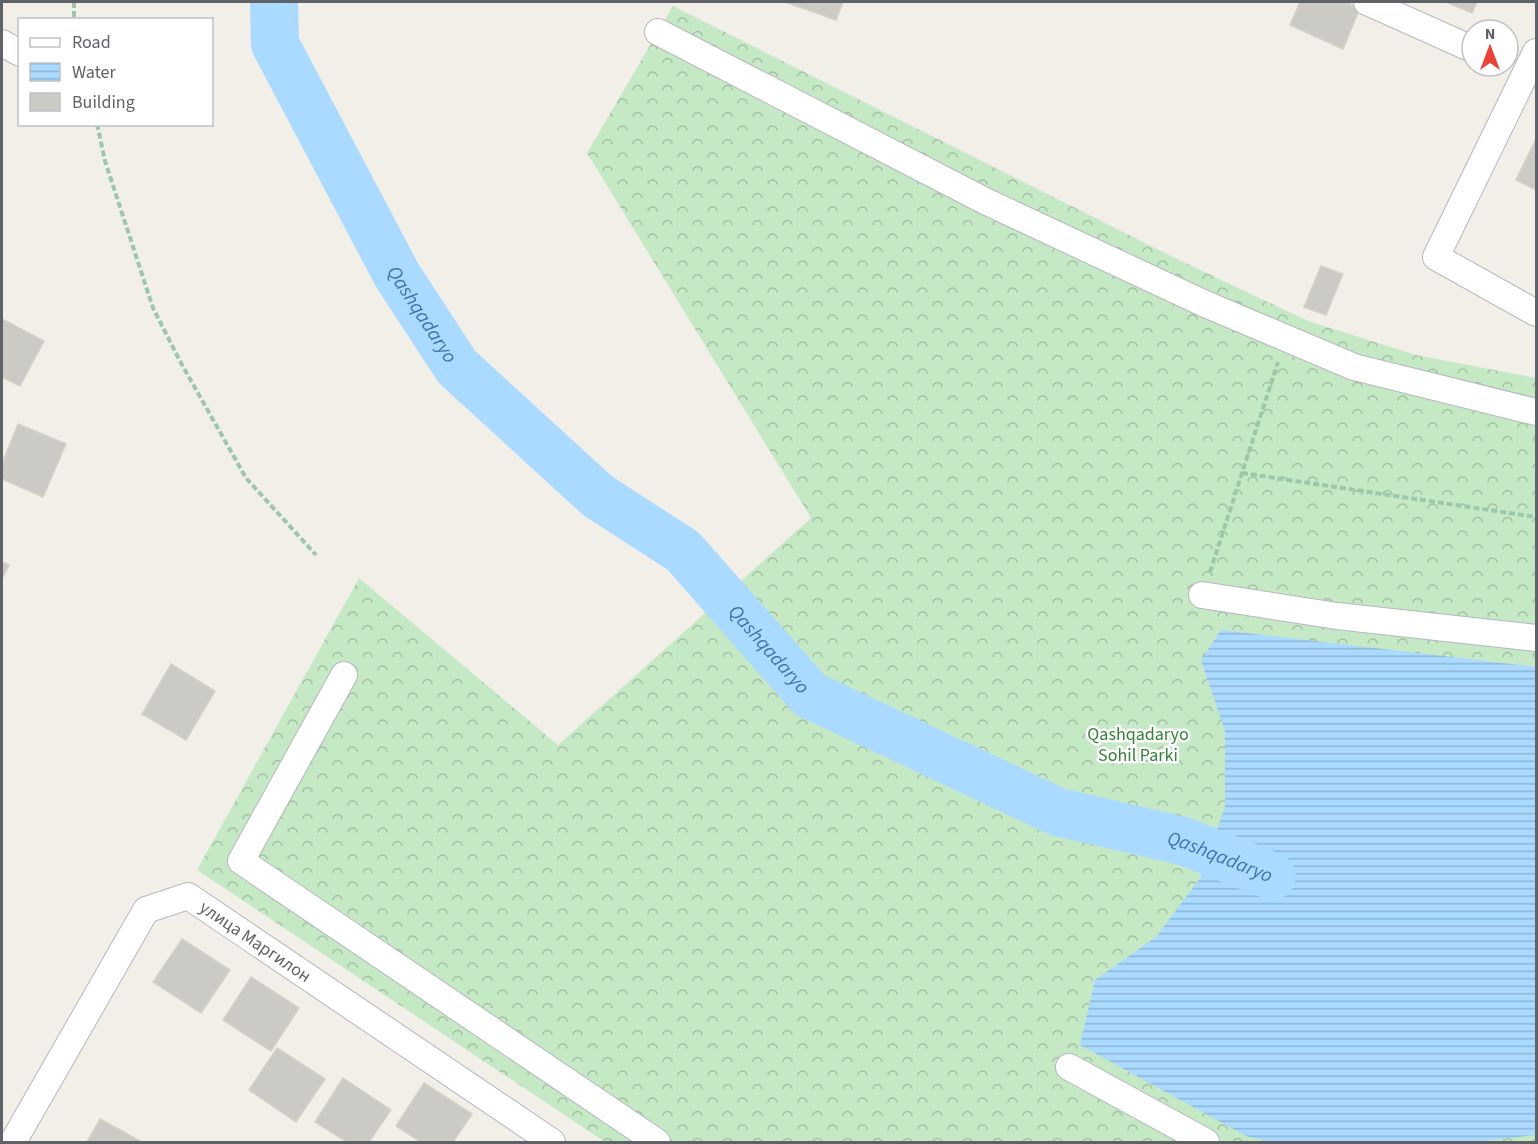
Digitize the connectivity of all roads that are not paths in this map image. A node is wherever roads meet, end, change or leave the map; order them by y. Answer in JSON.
{"nodes":[{"id":1,"x":1367,"y":2,"type":"edge"},
{"id":2,"x":658,"y":32,"type":"dead end"},
{"id":3,"x":2,"y":43,"type":"edge"},
{"id":4,"x":1460,"y":44,"type":"edge"},
{"id":5,"x":18,"y":52,"type":"edge"},
{"id":6,"x":1524,"y":63,"type":"edge"},
{"id":7,"x":1536,"y":313,"type":"edge"},
{"id":8,"x":1536,"y":412,"type":"edge"},
{"id":9,"x":1202,"y":596,"type":"road end"},
{"id":10,"x":1536,"y":638,"type":"edge"},
{"id":11,"x":344,"y":675,"type":"dead end"},
{"id":12,"x":1069,"y":1067,"type":"dead end"},
{"id":13,"x":13,"y":1143,"type":"edge"},
{"id":14,"x":552,"y":1143,"type":"edge"},
{"id":15,"x":657,"y":1143,"type":"edge"},
{"id":16,"x":1206,"y":1143,"type":"edge"}],
"edges":[{"from":1,"to":4,"type":"street"},
{"from":2,"to":8,"type":"street"},
{"from":3,"to":5,"type":"street"},
{"from":6,"to":7,"type":"street"},
{"from":9,"to":10,"type":"street"},
{"from":11,"to":15,"type":"street"},
{"from":12,"to":16,"type":"street"},
{"from":13,"to":14,"type":"street","name":"улица Маргилон"}]}
